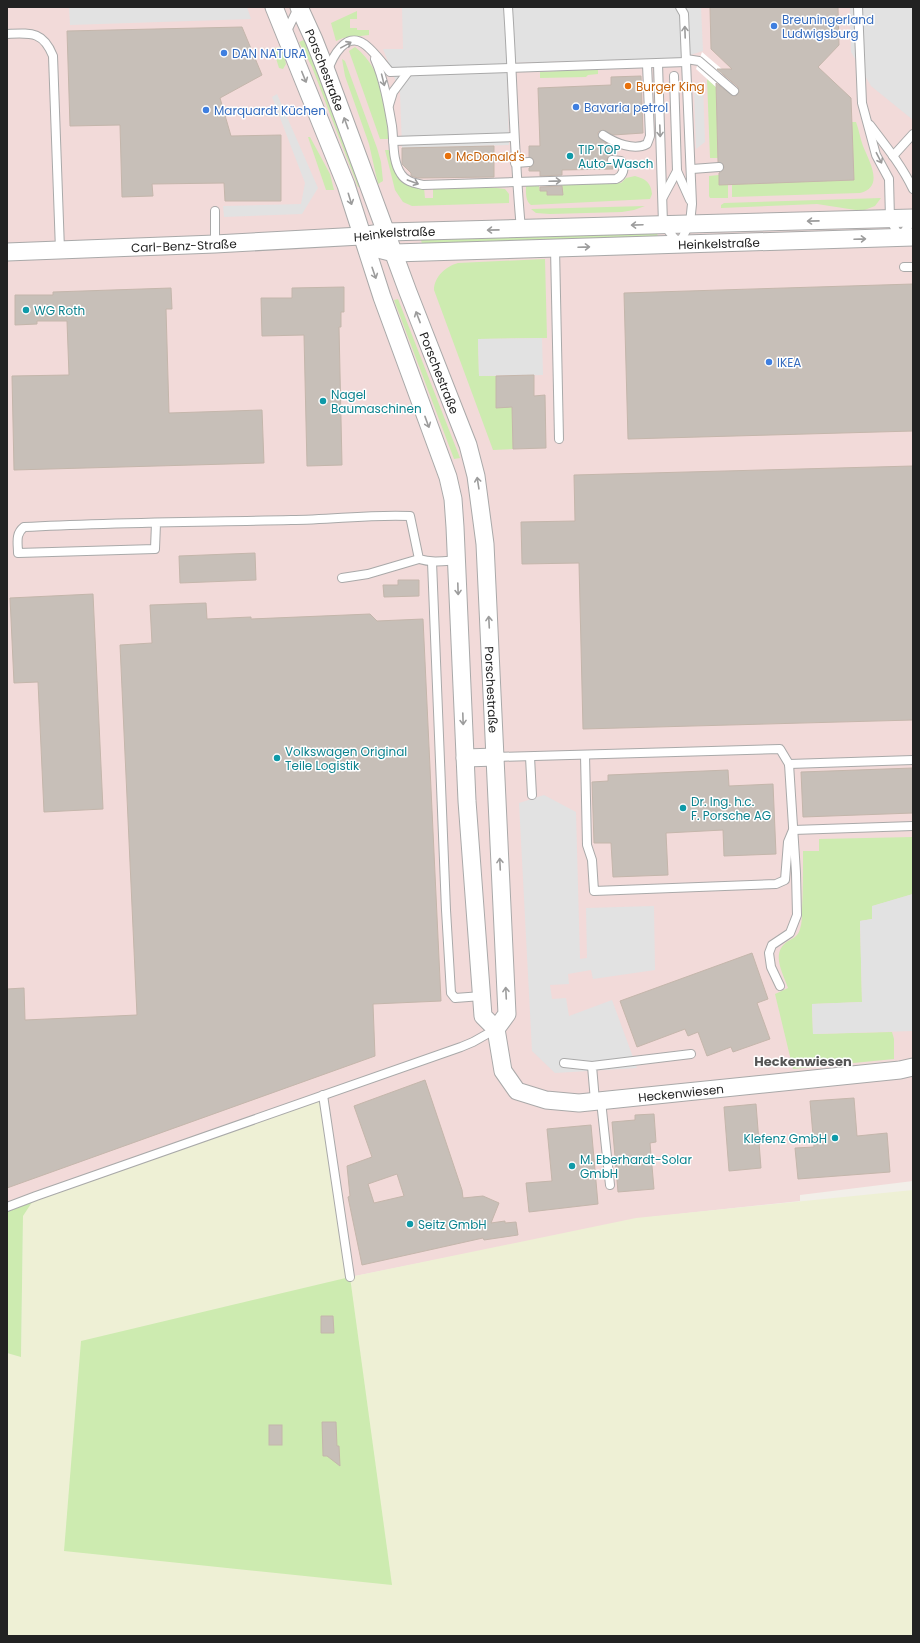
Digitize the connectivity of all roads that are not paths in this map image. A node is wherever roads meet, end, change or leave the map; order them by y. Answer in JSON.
{"nodes":[{"id":1,"x":274,"y":7,"type":"edge"},
{"id":2,"x":299,"y":7,"type":"edge"},
{"id":3,"x":508,"y":7,"type":"edge"},
{"id":4,"x":680,"y":7,"type":"edge"},
{"id":5,"x":858,"y":7,"type":"edge"},
{"id":6,"x":7,"y":34,"type":"edge"},
{"id":7,"x":286,"y":35,"type":"junction"},
{"id":8,"x":374,"y":55,"type":"junction"},
{"id":9,"x":686,"y":61,"type":"junction"},
{"id":10,"x":647,"y":64,"type":"junction"},
{"id":11,"x":658,"y":64,"type":"junction"},
{"id":12,"x":512,"y":67,"type":"junction"},
{"id":13,"x":408,"y":72,"type":"junction"},
{"id":14,"x":327,"y":73,"type":"junction"},
{"id":15,"x":674,"y":76,"type":"dead end"},
{"id":16,"x":734,"y":91,"type":"dead end"},
{"id":17,"x":389,"y":107,"type":"junction"},
{"id":18,"x":867,"y":122,"type":"junction"},
{"id":19,"x":913,"y":134,"type":"edge"},
{"id":20,"x":604,"y":135,"type":"dead end"},
{"id":21,"x":514,"y":137,"type":"junction"},
{"id":22,"x":393,"y":141,"type":"junction"},
{"id":23,"x":893,"y":156,"type":"junction"},
{"id":24,"x":612,"y":160,"type":"dead end"},
{"id":25,"x":529,"y":162,"type":"dead end"},
{"id":26,"x":515,"y":163,"type":"junction"},
{"id":27,"x":719,"y":167,"type":"dead end"},
{"id":28,"x":692,"y":169,"type":"junction"},
{"id":29,"x":677,"y":171,"type":"junction"},
{"id":30,"x":516,"y":182,"type":"junction"},
{"id":31,"x":913,"y":189,"type":"edge"},
{"id":32,"x":662,"y":198,"type":"junction"},
{"id":33,"x":692,"y":204,"type":"junction"},
{"id":34,"x":214,"y":211,"type":"dead end"},
{"id":35,"x":890,"y":219,"type":"junction"},
{"id":36,"x":913,"y":219,"type":"edge"},
{"id":37,"x":690,"y":223,"type":"junction"},
{"id":38,"x":663,"y":224,"type":"junction"},
{"id":39,"x":520,"y":229,"type":"junction"},
{"id":40,"x":387,"y":232,"type":"junction"},
{"id":41,"x":362,"y":236,"type":"junction"},
{"id":42,"x":906,"y":238,"type":"edge"},
{"id":43,"x":215,"y":244,"type":"junction"},
{"id":44,"x":679,"y":244,"type":"junction"},
{"id":45,"x":555,"y":248,"type":"junction"},
{"id":46,"x":60,"y":250,"type":"junction"},
{"id":47,"x":7,"y":252,"type":"edge"},
{"id":48,"x":394,"y":253,"type":"junction"},
{"id":49,"x":904,"y":267,"type":"dead end"},
{"id":50,"x":913,"y":267,"type":"edge"},
{"id":51,"x":559,"y":439,"type":"dead end"},
{"id":52,"x":156,"y":523,"type":"junction"},
{"id":53,"x":419,"y":559,"type":"junction"},
{"id":54,"x":457,"y":560,"type":"junction"},
{"id":55,"x":432,"y":562,"type":"junction"},
{"id":56,"x":342,"y":578,"type":"dead end"},
{"id":57,"x":585,"y":755,"type":"junction"},
{"id":58,"x":530,"y":756,"type":"junction"},
{"id":59,"x":465,"y":758,"type":"junction"},
{"id":60,"x":496,"y":758,"type":"junction"},
{"id":61,"x":913,"y":760,"type":"edge"},
{"id":62,"x":789,"y":764,"type":"junction"},
{"id":63,"x":532,"y":795,"type":"dead end"},
{"id":64,"x":913,"y":826,"type":"edge"},
{"id":65,"x":793,"y":830,"type":"junction"},
{"id":66,"x":780,"y":986,"type":"dead end"},
{"id":67,"x":482,"y":996,"type":"junction"},
{"id":68,"x":496,"y":1029,"type":"junction"},
{"id":69,"x":691,"y":1054,"type":"dead end"},
{"id":70,"x":564,"y":1063,"type":"dead end"},
{"id":71,"x":592,"y":1066,"type":"junction"},
{"id":72,"x":913,"y":1067,"type":"edge"},
{"id":73,"x":323,"y":1096,"type":"junction"},
{"id":74,"x":598,"y":1101,"type":"junction"},
{"id":75,"x":610,"y":1185,"type":"dead end"},
{"id":76,"x":7,"y":1208,"type":"edge"},
{"id":77,"x":350,"y":1277,"type":"dead end"}],
"edges":[{"from":1,"to":7,"type":"street","name":"Porschestraße"},
{"from":2,"to":7,"type":"lane"},
{"from":2,"to":14,"type":"street","name":"Porschestraße"},
{"from":3,"to":12,"type":"lane"},
{"from":9,"to":4,"type":"lane","one_way":true},
{"from":5,"to":18,"type":"lane"},
{"from":6,"to":46,"type":"lane"},
{"from":7,"to":41,"type":"street","name":"Porschestraße","one_way":true},
{"from":8,"to":13,"type":"lane"},
{"from":14,"to":8,"type":"lane","one_way":true},
{"from":8,"to":17,"type":"lane","one_way":true},
{"from":9,"to":11,"type":"lane"},
{"from":9,"to":16,"type":"lane"},
{"from":9,"to":28,"type":"lane"},
{"from":10,"to":11,"type":"lane"},
{"from":10,"to":12,"type":"lane"},
{"from":10,"to":20,"type":"lane"},
{"from":11,"to":32,"type":"lane","one_way":true},
{"from":12,"to":13,"type":"lane"},
{"from":12,"to":21,"type":"lane"},
{"from":13,"to":17,"type":"lane"},
{"from":40,"to":14,"type":"street","name":"Porschestraße","one_way":true},
{"from":15,"to":29,"type":"lane"},
{"from":17,"to":22,"type":"lane"},
{"from":18,"to":23,"type":"lane"},
{"from":18,"to":35,"type":"lane","one_way":true},
{"from":19,"to":23,"type":"lane"},
{"from":21,"to":22,"type":"lane"},
{"from":21,"to":26,"type":"lane"},
{"from":22,"to":30,"type":"lane","one_way":true},
{"from":23,"to":31,"type":"lane"},
{"from":30,"to":24,"type":"lane","one_way":true},
{"from":25,"to":26,"type":"lane"},
{"from":26,"to":30,"type":"lane"},
{"from":27,"to":28,"type":"lane"},
{"from":28,"to":33,"type":"lane"},
{"from":29,"to":32,"type":"lane"},
{"from":29,"to":33,"type":"lane"},
{"from":30,"to":39,"type":"lane"},
{"from":32,"to":38,"type":"lane"},
{"from":33,"to":37,"type":"lane"},
{"from":34,"to":43,"type":"lane"},
{"from":35,"to":36,"type":"street","name":"Heinkelstraße"},
{"from":35,"to":37,"type":"street","name":"Heinkelstraße","one_way":true},
{"from":35,"to":42,"type":"lane"},
{"from":36,"to":42,"type":"lane"},
{"from":37,"to":38,"type":"street","name":"Heinkelstraße"},
{"from":37,"to":44,"type":"lane"},
{"from":38,"to":39,"type":"street","name":"Heinkelstraße","one_way":true},
{"from":38,"to":44,"type":"lane"},
{"from":39,"to":40,"type":"street","name":"Heinkelstraße","one_way":true},
{"from":40,"to":41,"type":"street","name":"Heinkelstraße"},
{"from":40,"to":48,"type":"street","name":"Porschestraße"},
{"from":41,"to":43,"type":"street","name":"Carl-Benz-Straße"},
{"from":41,"to":48,"type":"street","name":"Heinkelstraße"},
{"from":41,"to":54,"type":"street","name":"Porschestraße","one_way":true},
{"from":44,"to":42,"type":"street","name":"Heinkelstraße","one_way":true},
{"from":43,"to":46,"type":"street","name":"Carl-Benz-Straße"},
{"from":45,"to":44,"type":"street","name":"Heinkelstraße","one_way":true},
{"from":45,"to":48,"type":"street","name":"Heinkelstraße"},
{"from":45,"to":51,"type":"lane"},
{"from":46,"to":47,"type":"street","name":"Carl-Benz-Straße"},
{"from":60,"to":48,"type":"street","name":"Porschestraße","one_way":true},
{"from":49,"to":50,"type":"lane"},
{"from":52,"to":52,"type":"lane"},
{"from":52,"to":53,"type":"lane"},
{"from":53,"to":55,"type":"lane"},
{"from":53,"to":56,"type":"lane"},
{"from":54,"to":55,"type":"lane"},
{"from":54,"to":59,"type":"street","name":"Porschestraße","one_way":true},
{"from":55,"to":67,"type":"lane"},
{"from":57,"to":58,"type":"lane"},
{"from":57,"to":62,"type":"lane"},
{"from":57,"to":65,"type":"lane"},
{"from":58,"to":60,"type":"lane"},
{"from":58,"to":63,"type":"lane"},
{"from":59,"to":60,"type":"street"},
{"from":59,"to":67,"type":"street","name":"Porschestraße"},
{"from":68,"to":60,"type":"street","name":"Porschestraße","one_way":true},
{"from":61,"to":62,"type":"lane"},
{"from":62,"to":65,"type":"lane"},
{"from":64,"to":65,"type":"lane"},
{"from":65,"to":66,"type":"lane"},
{"from":67,"to":68,"type":"street","name":"Porschestraße"},
{"from":68,"to":73,"type":"lane"},
{"from":68,"to":74,"type":"street","name":"Heckenwiesen"},
{"from":69,"to":71,"type":"lane"},
{"from":70,"to":71,"type":"lane"},
{"from":71,"to":74,"type":"lane"},
{"from":72,"to":74,"type":"street","name":"Heckenwiesen"},
{"from":73,"to":76,"type":"lane"},
{"from":73,"to":77,"type":"lane"},
{"from":74,"to":75,"type":"lane"}]}
